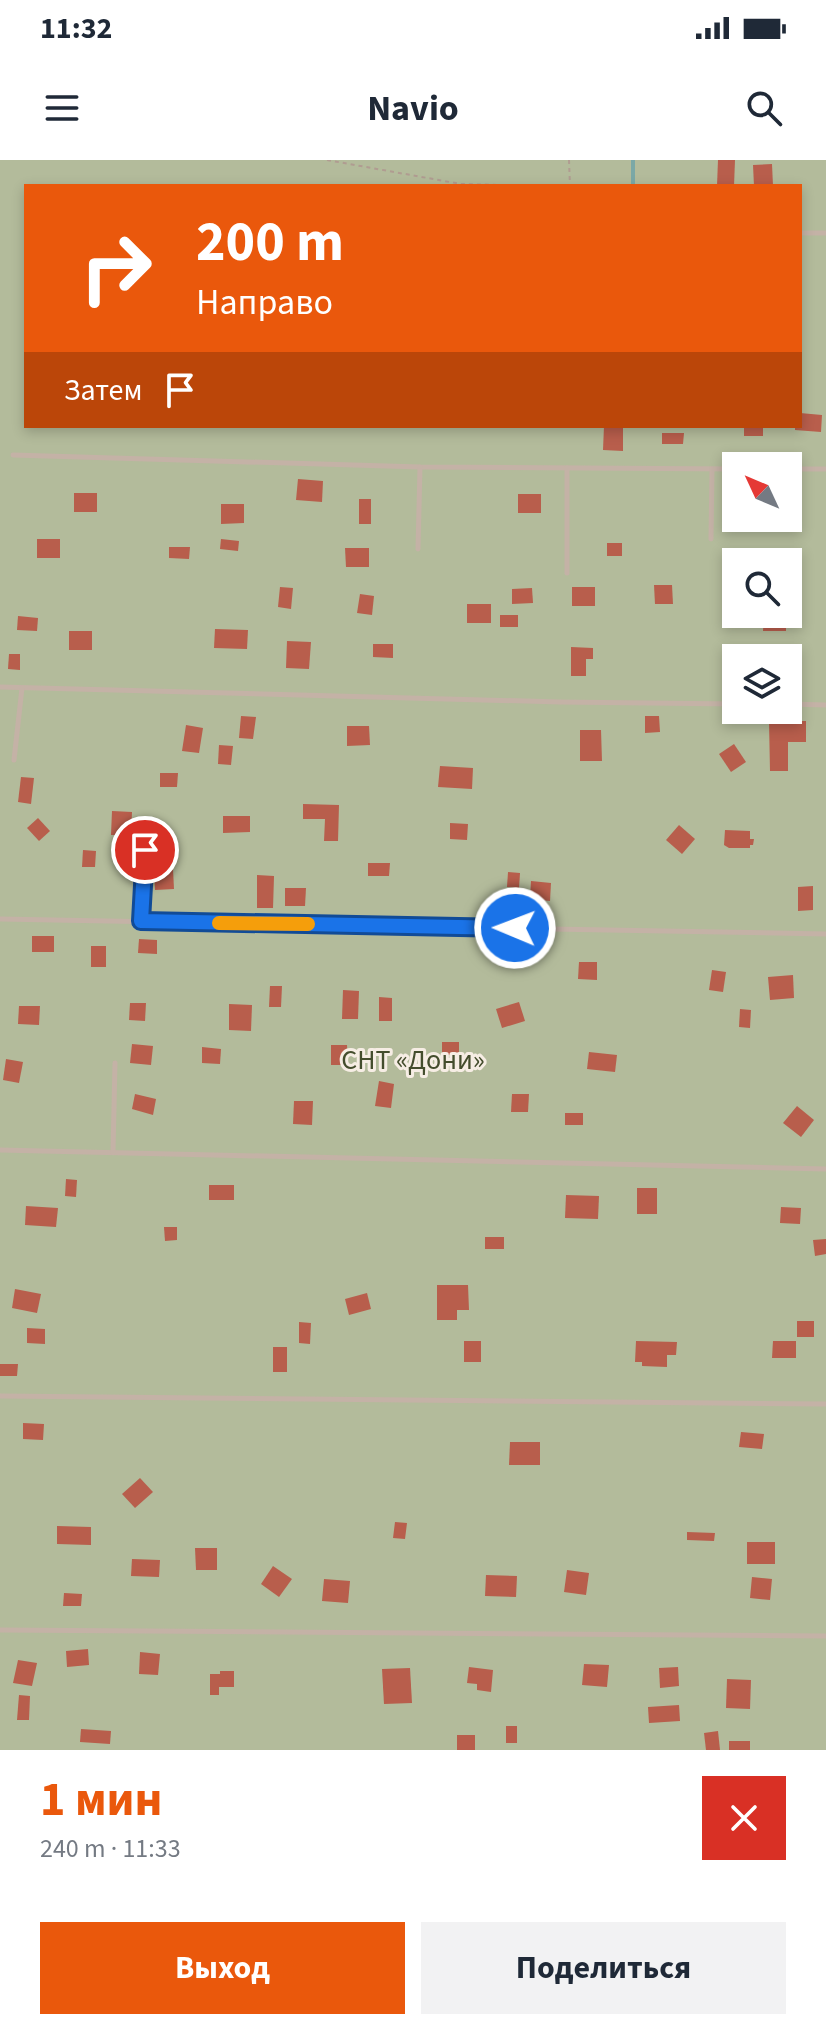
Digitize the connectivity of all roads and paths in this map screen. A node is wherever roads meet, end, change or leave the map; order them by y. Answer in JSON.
{"nodes":[{"id":1,"x":327,"y":160,"type":"edge"},
{"id":2,"x":569,"y":160,"type":"edge"},
{"id":3,"x":461,"y":184,"type":"edge"},
{"id":4,"x":570,"y":184,"type":"edge"},
{"id":5,"x":802,"y":233,"type":"edge"},
{"id":6,"x":826,"y":233,"type":"edge"},
{"id":7,"x":13,"y":455,"type":"dead end"},
{"id":8,"x":420,"y":467,"type":"junction"},
{"id":9,"x":567,"y":468,"type":"junction"},
{"id":10,"x":712,"y":469,"type":"junction"},
{"id":11,"x":722,"y":469,"type":"edge"},
{"id":12,"x":802,"y":469,"type":"edge"},
{"id":13,"x":826,"y":469,"type":"edge"},
{"id":14,"x":711,"y":539,"type":"dead end"},
{"id":15,"x":418,"y":549,"type":"dead end"},
{"id":16,"x":567,"y":573,"type":"dead end"},
{"id":17,"x":0,"y":687,"type":"edge"},
{"id":18,"x":22,"y":688,"type":"junction"},
{"id":19,"x":722,"y":704,"type":"edge"},
{"id":20,"x":802,"y":704,"type":"edge"},
{"id":21,"x":826,"y":705,"type":"edge"},
{"id":22,"x":14,"y":760,"type":"dead end"},
{"id":23,"x":145,"y":850,"type":"dead end"},
{"id":24,"x":0,"y":919,"type":"edge"},
{"id":25,"x":141,"y":921,"type":"junction"},
{"id":26,"x":826,"y":934,"type":"edge"},
{"id":27,"x":115,"y":1063,"type":"dead end"},
{"id":28,"x":0,"y":1150,"type":"edge"},
{"id":29,"x":113,"y":1152,"type":"junction"},
{"id":30,"x":826,"y":1169,"type":"edge"},
{"id":31,"x":0,"y":1396,"type":"edge"},
{"id":32,"x":826,"y":1404,"type":"edge"},
{"id":33,"x":0,"y":1630,"type":"edge"},
{"id":34,"x":826,"y":1636,"type":"edge"}],
"edges":[{"from":1,"to":3,"type":"path"},
{"from":2,"to":4,"type":"path"},
{"from":5,"to":6,"type":"lane"},
{"from":7,"to":8,"type":"lane"},
{"from":8,"to":9,"type":"lane"},
{"from":8,"to":15,"type":"lane"},
{"from":9,"to":10,"type":"lane"},
{"from":9,"to":16,"type":"lane"},
{"from":10,"to":11,"type":"lane"},
{"from":10,"to":14,"type":"lane"},
{"from":12,"to":13,"type":"lane"},
{"from":17,"to":18,"type":"lane"},
{"from":18,"to":19,"type":"lane"},
{"from":18,"to":22,"type":"lane"},
{"from":20,"to":21,"type":"lane"},
{"from":23,"to":25,"type":"lane"},
{"from":24,"to":25,"type":"lane"},
{"from":25,"to":26,"type":"lane"},
{"from":27,"to":29,"type":"lane"},
{"from":28,"to":29,"type":"lane"},
{"from":29,"to":30,"type":"lane"},
{"from":31,"to":32,"type":"lane"},
{"from":33,"to":34,"type":"lane"}]}
